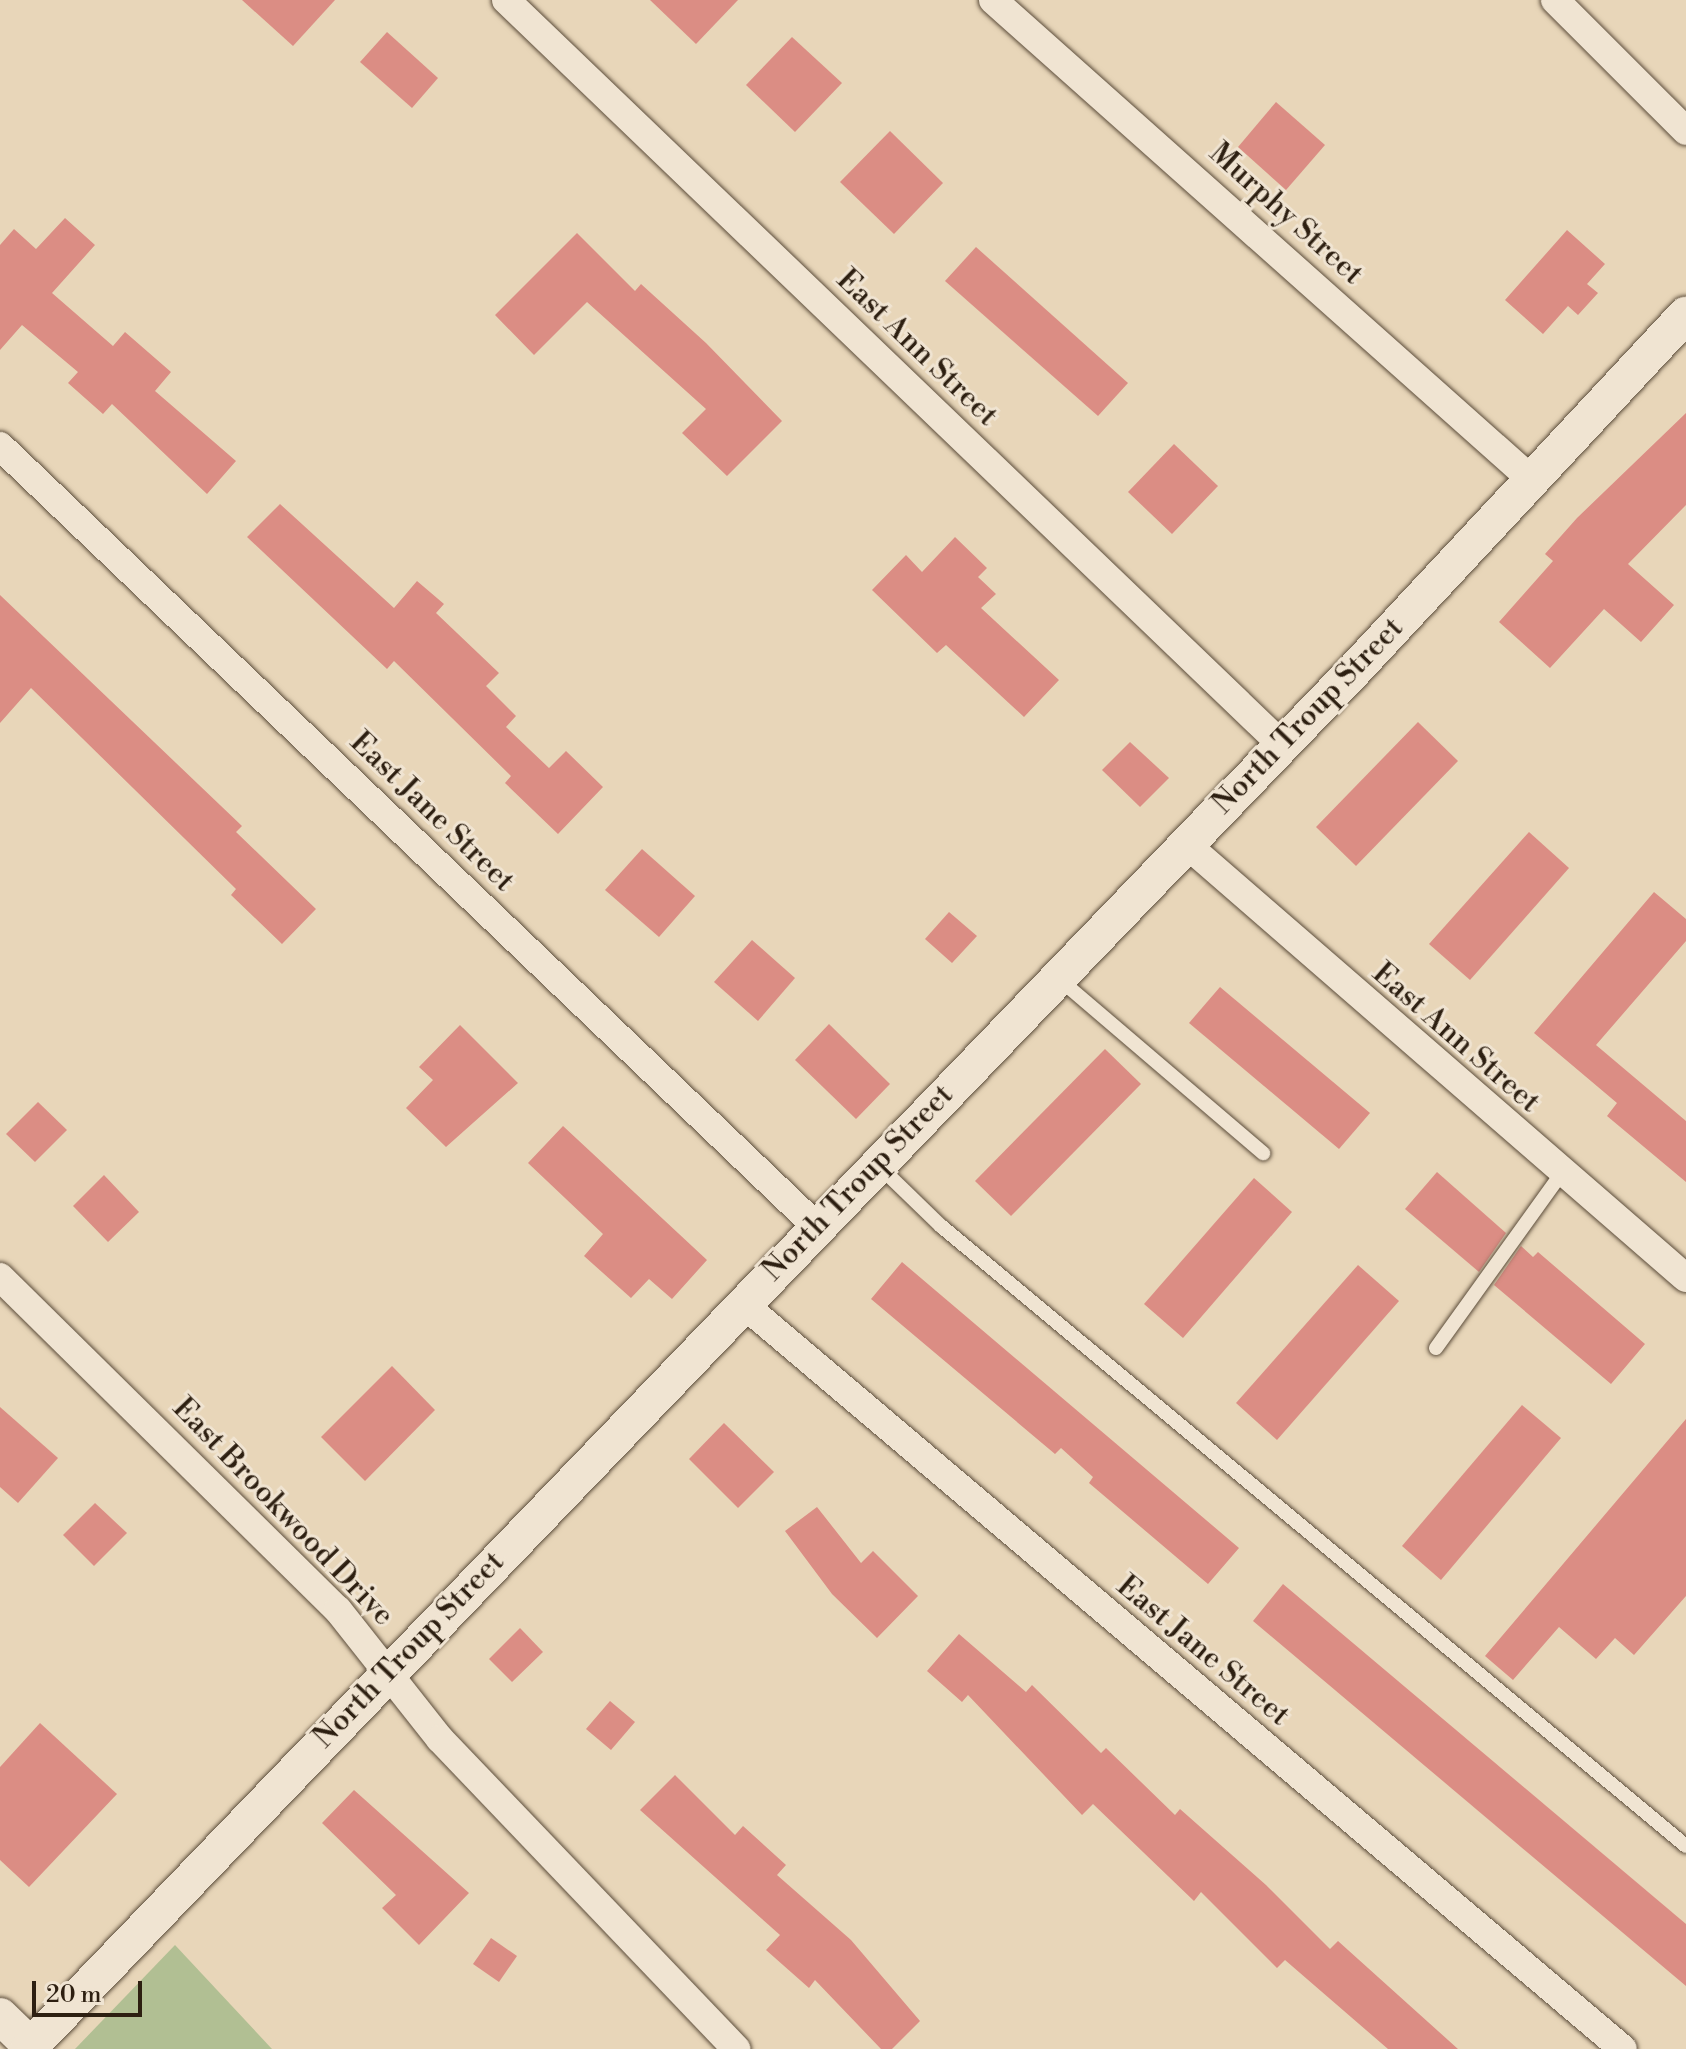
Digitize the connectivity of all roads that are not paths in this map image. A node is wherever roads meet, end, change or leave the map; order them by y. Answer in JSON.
{"nodes":[{"id":1,"x":506,"y":0,"type":"edge"},
{"id":2,"x":993,"y":0,"type":"edge"},
{"id":3,"x":1555,"y":0,"type":"edge"},
{"id":4,"x":1686,"y":131,"type":"edge"},
{"id":5,"x":1686,"y":315,"type":"edge"},
{"id":6,"x":0,"y":446,"type":"edge"},
{"id":7,"x":1532,"y":480,"type":"junction"},
{"id":8,"x":1281,"y":744,"type":"junction"},
{"id":9,"x":1186,"y":844,"type":"junction"},
{"id":10,"x":1057,"y":977,"type":"junction"},
{"id":11,"x":1263,"y":1153,"type":"dead end"},
{"id":12,"x":877,"y":1164,"type":"junction"},
{"id":13,"x":1561,"y":1174,"type":"junction"},
{"id":14,"x":817,"y":1227,"type":"junction"},
{"id":15,"x":0,"y":1277,"type":"edge"},
{"id":16,"x":1686,"y":1278,"type":"edge"},
{"id":17,"x":742,"y":1303,"type":"junction"},
{"id":18,"x":1436,"y":1348,"type":"dead end"},
{"id":19,"x":387,"y":1672,"type":"junction"},
{"id":20,"x":1686,"y":1846,"type":"edge"},
{"id":21,"x":0,"y":2016,"type":"edge"},
{"id":22,"x":30,"y":2047,"type":"edge"},
{"id":23,"x":736,"y":2049,"type":"edge"},
{"id":24,"x":1623,"y":2049,"type":"edge"}],
"edges":[{"from":1,"to":8,"type":"street","name":"East Ann Street"},
{"from":2,"to":7,"type":"street","name":"Murphy Street"},
{"from":3,"to":4,"type":"street"},
{"from":5,"to":7,"type":"street","name":"North Troup Street"},
{"from":6,"to":14,"type":"street","name":"East Jane Street"},
{"from":7,"to":8,"type":"street","name":"North Troup Street"},
{"from":8,"to":9,"type":"street","name":"North Troup Street"},
{"from":9,"to":10,"type":"street","name":"North Troup Street"},
{"from":9,"to":13,"type":"street","name":"East Ann Street"},
{"from":10,"to":11,"type":"lane"},
{"from":10,"to":12,"type":"street","name":"North Troup Street"},
{"from":12,"to":14,"type":"street","name":"North Troup Street"},
{"from":12,"to":20,"type":"lane"},
{"from":13,"to":16,"type":"street","name":"East Ann Street"},
{"from":13,"to":18,"type":"lane"},
{"from":14,"to":17,"type":"street","name":"North Troup Street"},
{"from":15,"to":19,"type":"street","name":"East Brookwood Drive"},
{"from":17,"to":19,"type":"street","name":"North Troup Street"},
{"from":17,"to":24,"type":"street","name":"East Jane Street"},
{"from":19,"to":22,"type":"street","name":"North Troup Street"},
{"from":19,"to":23,"type":"street","name":"East Brookwood Drive"},
{"from":21,"to":22,"type":"street"}]}
